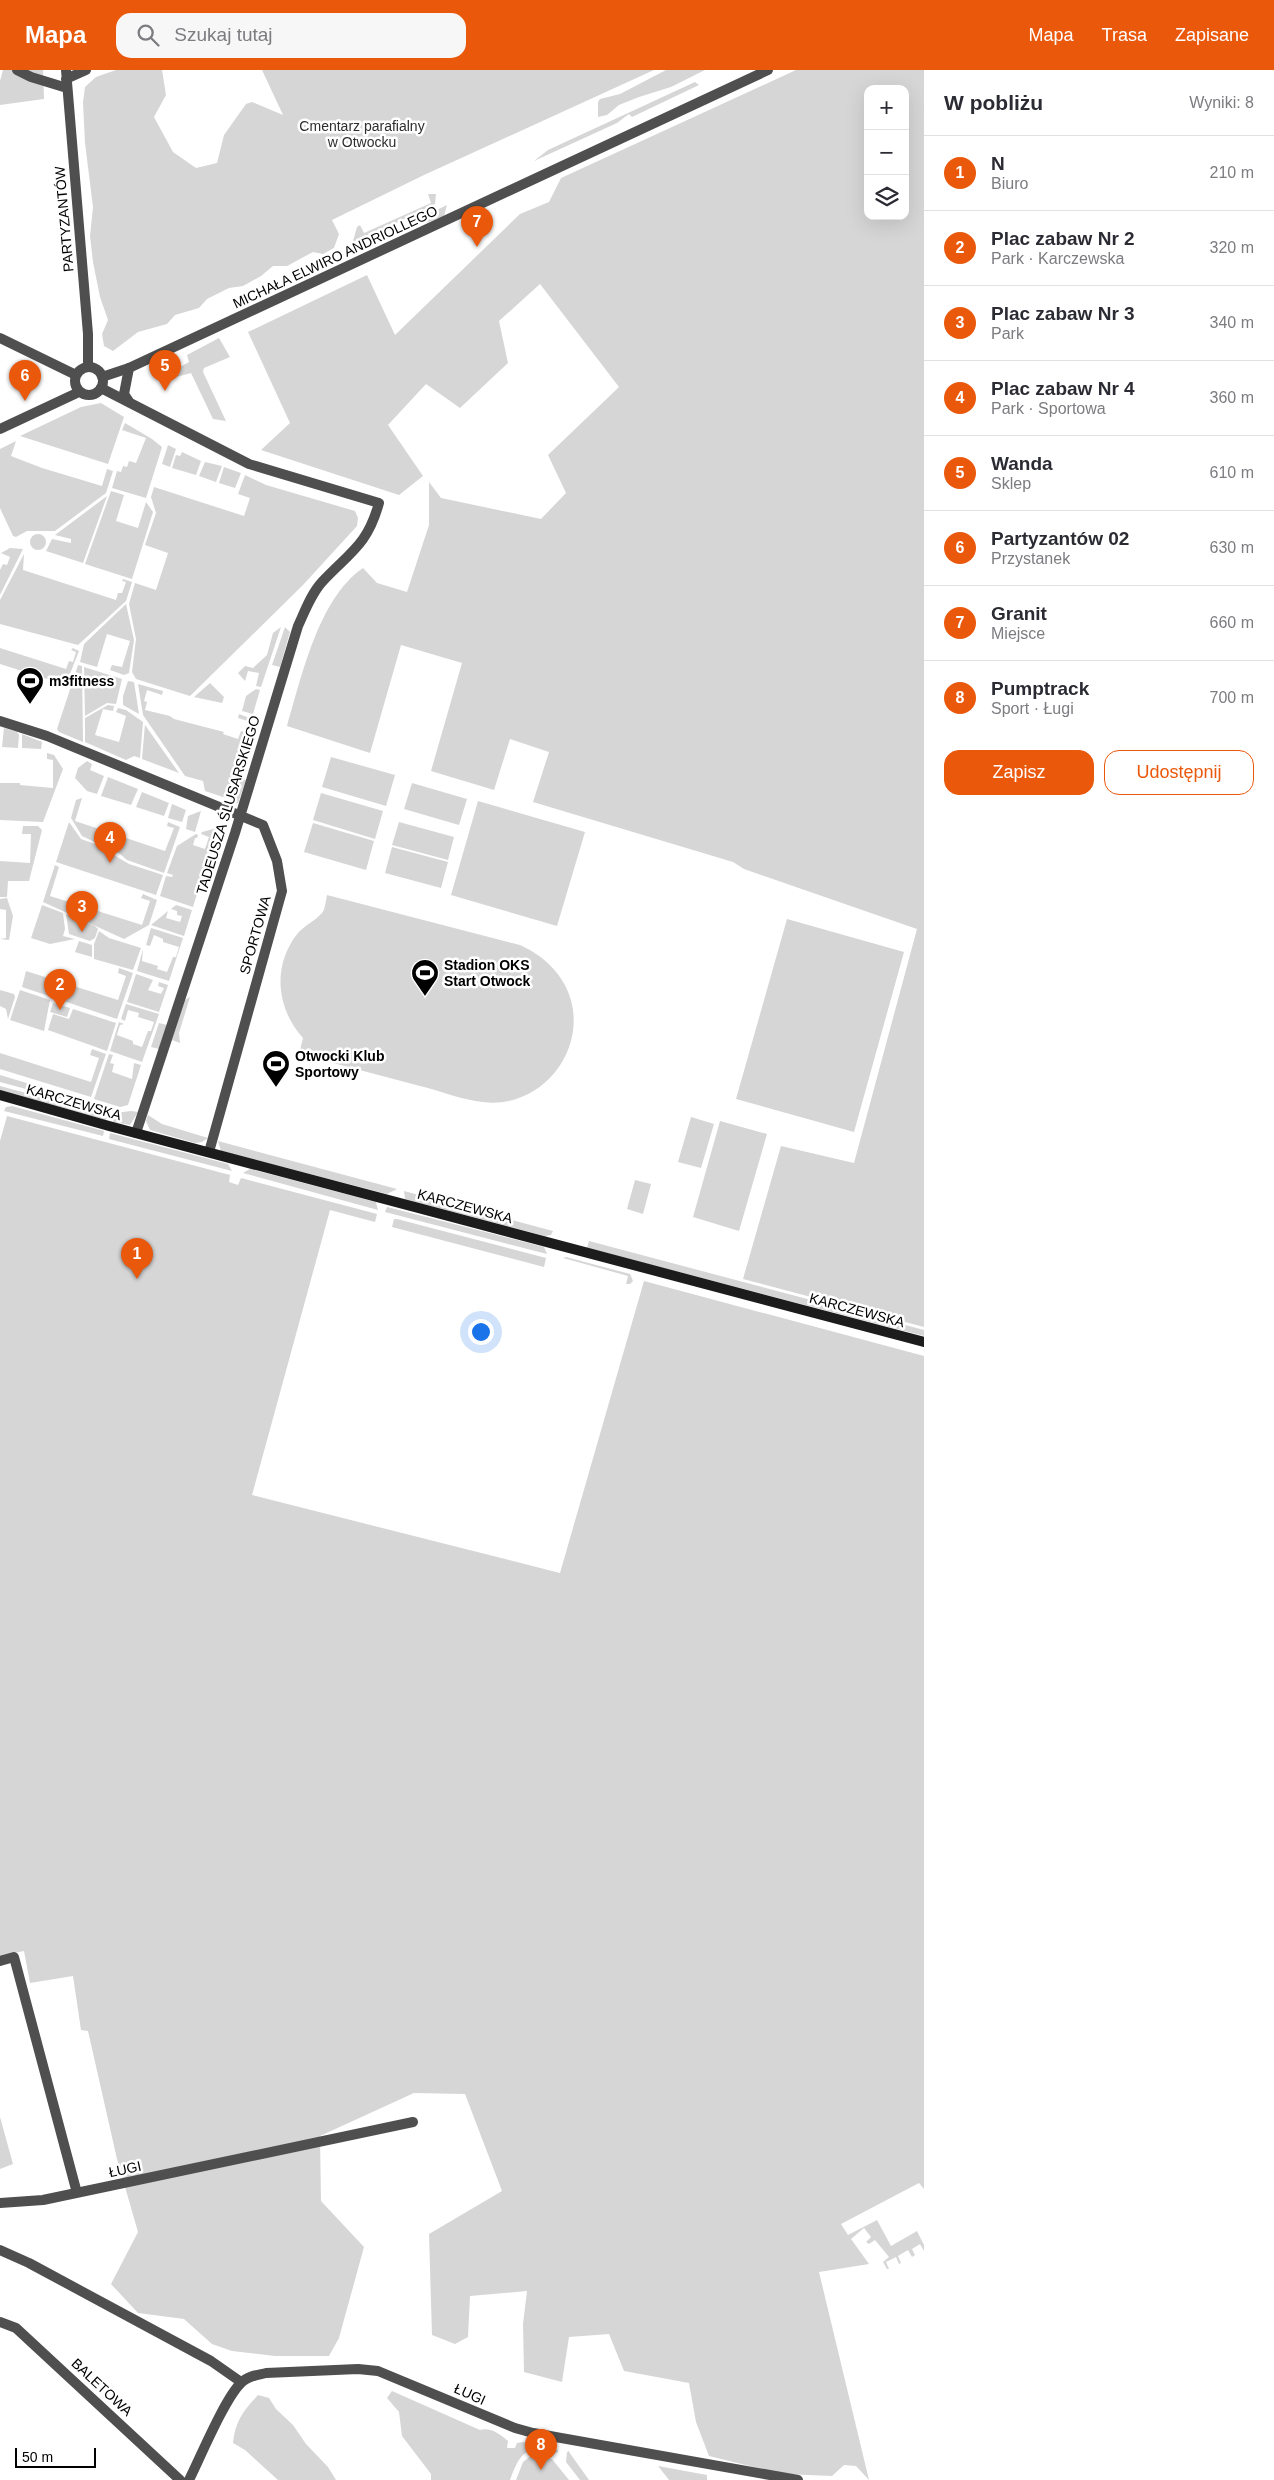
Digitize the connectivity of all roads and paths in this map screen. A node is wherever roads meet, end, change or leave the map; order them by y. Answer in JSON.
{"nodes":[{"id":1,"x":17,"y":70,"type":"edge"},
{"id":2,"x":86,"y":70,"type":"edge"},
{"id":3,"x":768,"y":70,"type":"edge"},
{"id":4,"x":66,"y":79,"type":"edge"},
{"id":5,"x":0,"y":338,"type":"edge"},
{"id":6,"x":88,"y":366,"type":"junction"},
{"id":7,"x":129,"y":368,"type":"junction"},
{"id":8,"x":76,"y":375,"type":"junction"},
{"id":9,"x":102,"y":383,"type":"junction"},
{"id":10,"x":79,"y":392,"type":"junction"},
{"id":11,"x":130,"y":404,"type":"junction"},
{"id":12,"x":0,"y":429,"type":"edge"},
{"id":13,"x":0,"y":720,"type":"edge"},
{"id":14,"x":240,"y":817,"type":"junction"},
{"id":15,"x":0,"y":1095,"type":"edge"},
{"id":16,"x":136,"y":1133,"type":"junction"},
{"id":17,"x":209,"y":1152,"type":"junction"},
{"id":18,"x":924,"y":1342,"type":"edge"},
{"id":19,"x":0,"y":1961,"type":"edge"},
{"id":20,"x":413,"y":2122,"type":"dead end"},
{"id":21,"x":78,"y":2193,"type":"junction"},
{"id":22,"x":0,"y":2204,"type":"edge"},
{"id":23,"x":0,"y":2250,"type":"edge"},
{"id":24,"x":0,"y":2322,"type":"edge"},
{"id":25,"x":241,"y":2382,"type":"junction"},
{"id":26,"x":180,"y":2480,"type":"edge"},
{"id":27,"x":189,"y":2480,"type":"edge"},
{"id":28,"x":798,"y":2480,"type":"edge"}],
"edges":[{"from":1,"to":4,"type":"street"},
{"from":2,"to":4,"type":"street"},
{"from":3,"to":7,"type":"street","name":"MICHAŁA ELWIRO ANDRIOLLEGO"},
{"from":4,"to":6,"type":"street","name":"PARTYZANTÓW"},
{"from":5,"to":8,"type":"street"},
{"from":6,"to":8,"type":"street"},
{"from":6,"to":9,"type":"street"},
{"from":7,"to":9,"type":"street","name":"MICHAŁA ELWIRO ANDRIOLLEGO"},
{"from":7,"to":11,"type":"street"},
{"from":8,"to":10,"type":"street"},
{"from":9,"to":10,"type":"street"},
{"from":9,"to":11,"type":"street"},
{"from":10,"to":12,"type":"street"},
{"from":11,"to":14,"type":"street","name":"TADEUSZA ŚLUSARSKIEGO"},
{"from":13,"to":14,"type":"street","name":"SPORTOWA"},
{"from":14,"to":16,"type":"street","name":"TADEUSZA ŚLUSARSKIEGO"},
{"from":14,"to":17,"type":"street","name":"SPORTOWA"},
{"from":15,"to":16,"type":"main road","name":"KARCZEWSKA"},
{"from":16,"to":17,"type":"main road","name":"KARCZEWSKA"},
{"from":17,"to":18,"type":"main road","name":"KARCZEWSKA"},
{"from":19,"to":21,"type":"street"},
{"from":20,"to":21,"type":"street","name":"ŁUGI"},
{"from":21,"to":22,"type":"street","name":"ŁUGI"},
{"from":23,"to":25,"type":"street"},
{"from":24,"to":26,"type":"street","name":"BALETOWA"},
{"from":25,"to":27,"type":"street"},
{"from":25,"to":28,"type":"street","name":"ŁUGI"}]}
